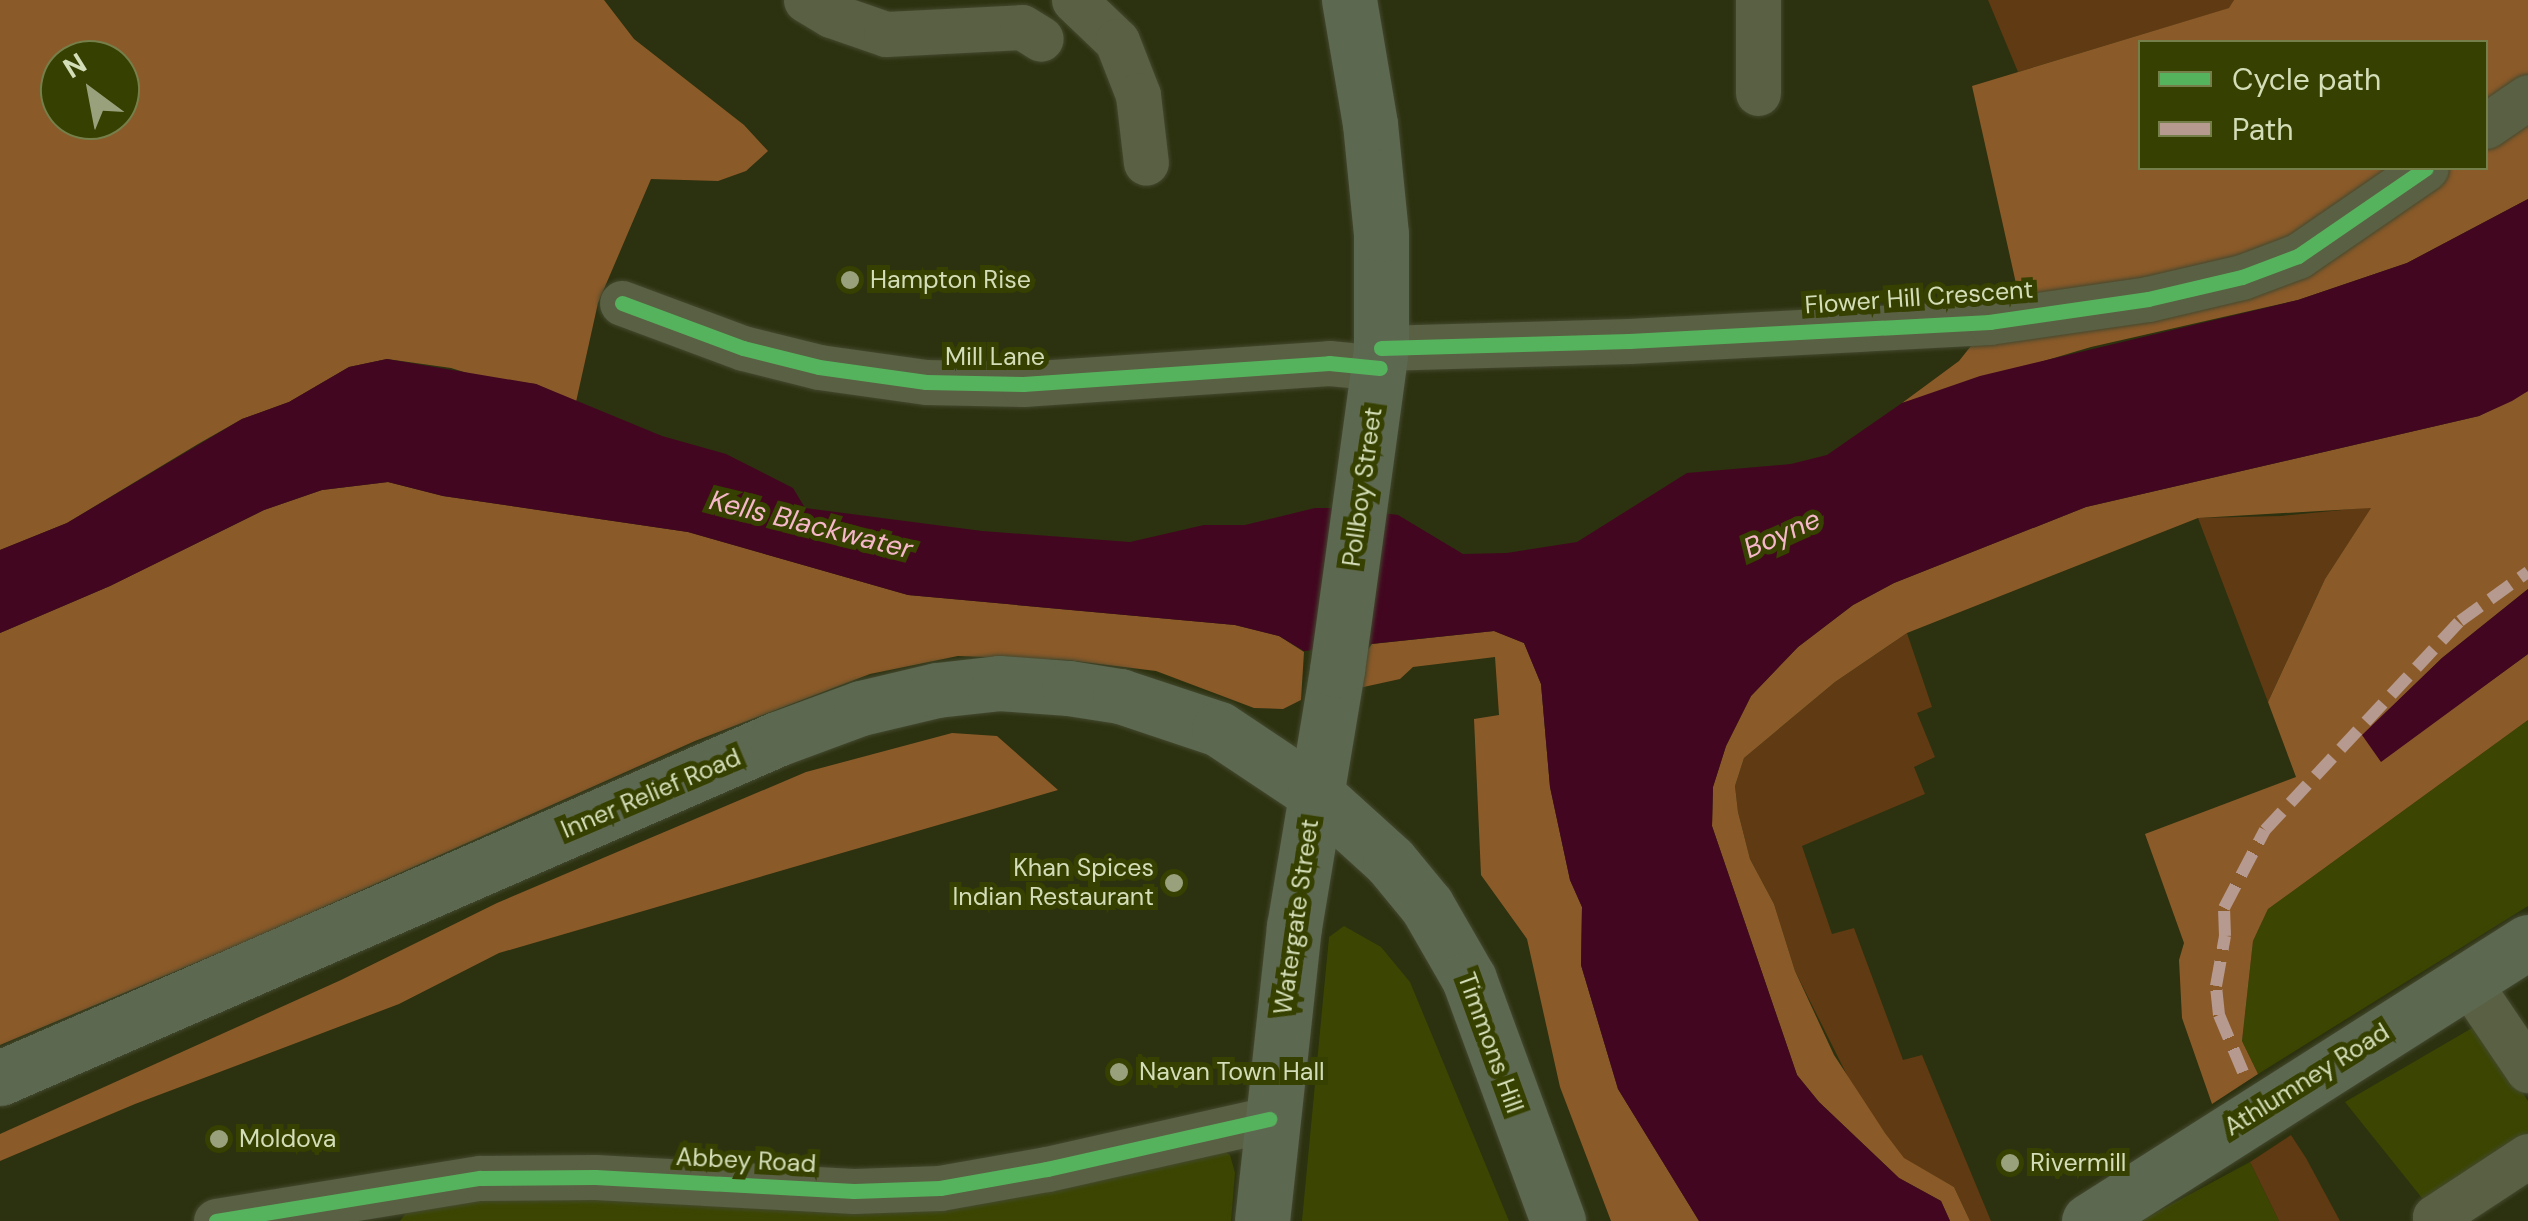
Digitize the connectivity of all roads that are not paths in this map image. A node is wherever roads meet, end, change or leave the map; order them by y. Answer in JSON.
{"nodes":[{"id":1,"x":806,"y":0,"type":"edge"},
{"id":2,"x":1074,"y":0,"type":"edge"},
{"id":3,"x":1349,"y":0,"type":"edge"},
{"id":4,"x":1758,"y":0,"type":"edge"},
{"id":5,"x":1012,"y":22,"type":"edge"},
{"id":6,"x":1758,"y":94,"type":"dead end"},
{"id":7,"x":2528,"y":97,"type":"edge"},
{"id":8,"x":2488,"y":125,"type":"edge"},
{"id":9,"x":1146,"y":162,"type":"dead end"},
{"id":10,"x":2423,"y":170,"type":"edge"},
{"id":11,"x":622,"y":303,"type":"dead end"},
{"id":12,"x":1380,"y":358,"type":"junction"},
{"id":13,"x":1315,"y":793,"type":"junction"},
{"id":14,"x":2528,"y":942,"type":"edge"},
{"id":15,"x":2467,"y":980,"type":"junction"},
{"id":16,"x":2528,"y":1070,"type":"edge"},
{"id":17,"x":0,"y":1078,"type":"edge"},
{"id":18,"x":1270,"y":1119,"type":"junction"},
{"id":19,"x":2528,"y":1156,"type":"edge"},
{"id":20,"x":387,"y":1206,"type":"edge"},
{"id":21,"x":216,"y":1221,"type":"edge"},
{"id":22,"x":1262,"y":1221,"type":"edge"},
{"id":23,"x":1558,"y":1221,"type":"edge"},
{"id":24,"x":2089,"y":1221,"type":"edge"},
{"id":25,"x":2438,"y":1221,"type":"edge"}],
"edges":[{"from":1,"to":5,"type":"street"},
{"from":2,"to":9,"type":"street"},
{"from":3,"to":12,"type":"main road","name":"Pollboy Street"},
{"from":4,"to":6,"type":"street"},
{"from":7,"to":8,"type":"street"},
{"from":10,"to":12,"type":"street","name":"Flower Hill Crescent"},
{"from":11,"to":12,"type":"street","name":"Mill Lane"},
{"from":12,"to":13,"type":"main road","name":"Pollboy Street"},
{"from":13,"to":17,"type":"main road","name":"Inner Relief Road"},
{"from":13,"to":18,"type":"main road","name":"Watergate Street"},
{"from":13,"to":23,"type":"main road","name":"Timmons Hill"},
{"from":14,"to":15,"type":"main road","name":"Athlumney Road"},
{"from":15,"to":16,"type":"street"},
{"from":15,"to":24,"type":"main road","name":"Athlumney Road"},
{"from":18,"to":20,"type":"street","name":"Abbey Road"},
{"from":18,"to":22,"type":"main road","name":"Watergate Street"},
{"from":19,"to":25,"type":"street"},
{"from":20,"to":21,"type":"street","name":"Abbey Road"}]}
